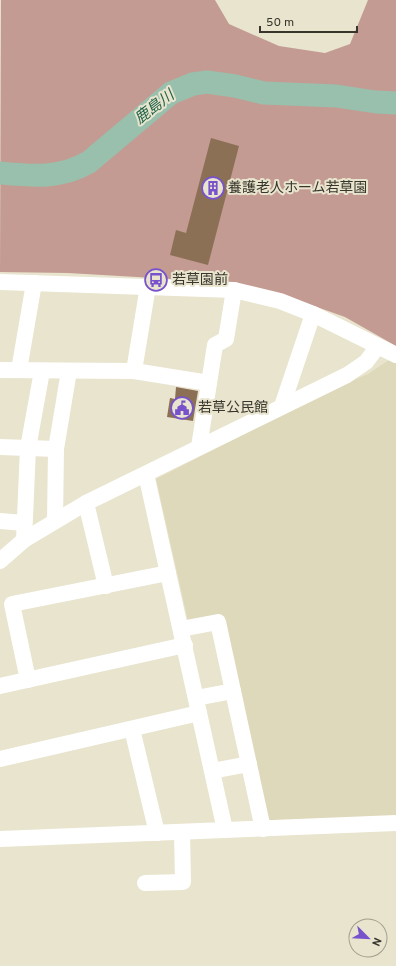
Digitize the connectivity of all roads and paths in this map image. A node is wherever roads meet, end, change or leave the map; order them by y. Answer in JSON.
{"nodes":[{"id":1,"x":0,"y":282,"type":"edge"},
{"id":2,"x":34,"y":283,"type":"junction"},
{"id":3,"x":148,"y":286,"type":"junction"},
{"id":4,"x":234,"y":290,"type":"junction"},
{"id":5,"x":314,"y":314,"type":"junction"},
{"id":6,"x":378,"y":346,"type":"junction"},
{"id":7,"x":396,"y":355,"type":"edge"},
{"id":8,"x":0,"y":370,"type":"edge"},
{"id":9,"x":20,"y":370,"type":"junction"},
{"id":10,"x":42,"y":371,"type":"junction"},
{"id":11,"x":69,"y":371,"type":"junction"},
{"id":12,"x":134,"y":371,"type":"junction"},
{"id":13,"x":209,"y":383,"type":"junction"},
{"id":14,"x":282,"y":406,"type":"junction"},
{"id":15,"x":0,"y":447,"type":"edge"},
{"id":16,"x":199,"y":447,"type":"junction"},
{"id":17,"x":28,"y":448,"type":"junction"},
{"id":18,"x":56,"y":449,"type":"junction"},
{"id":19,"x":146,"y":474,"type":"junction"},
{"id":20,"x":86,"y":503,"type":"junction"},
{"id":21,"x":0,"y":521,"type":"edge"},
{"id":22,"x":55,"y":521,"type":"junction"},
{"id":23,"x":24,"y":523,"type":"junction"},
{"id":24,"x":24,"y":540,"type":"junction"},
{"id":25,"x":0,"y":561,"type":"edge"},
{"id":26,"x":168,"y":573,"type":"junction"},
{"id":27,"x":106,"y":586,"type":"junction"},
{"id":28,"x":181,"y":629,"type":"junction"},
{"id":29,"x":185,"y":645,"type":"junction"},
{"id":30,"x":28,"y":680,"type":"junction"},
{"id":31,"x":0,"y":686,"type":"edge"},
{"id":32,"x":233,"y":691,"type":"junction"},
{"id":33,"x":198,"y":706,"type":"junction"},
{"id":34,"x":132,"y":728,"type":"junction"},
{"id":35,"x":0,"y":759,"type":"edge"},
{"id":36,"x":249,"y":764,"type":"junction"},
{"id":37,"x":212,"y":772,"type":"junction"},
{"id":38,"x":396,"y":823,"type":"edge"},
{"id":39,"x":263,"y":829,"type":"junction"},
{"id":40,"x":225,"y":830,"type":"junction"},
{"id":41,"x":182,"y":832,"type":"junction"},
{"id":42,"x":157,"y":833,"type":"junction"},
{"id":43,"x":0,"y":839,"type":"edge"},
{"id":44,"x":145,"y":883,"type":"dead end"}],
"edges":[{"from":1,"to":2,"type":"street"},
{"from":2,"to":3,"type":"street"},
{"from":2,"to":9,"type":"street"},
{"from":3,"to":4,"type":"street"},
{"from":3,"to":12,"type":"street"},
{"from":4,"to":5,"type":"street"},
{"from":4,"to":13,"type":"street"},
{"from":5,"to":6,"type":"street"},
{"from":5,"to":14,"type":"street"},
{"from":6,"to":7,"type":"street"},
{"from":6,"to":14,"type":"street"},
{"from":8,"to":9,"type":"street"},
{"from":9,"to":10,"type":"street"},
{"from":10,"to":11,"type":"street"},
{"from":10,"to":17,"type":"street"},
{"from":11,"to":12,"type":"street"},
{"from":11,"to":18,"type":"street"},
{"from":12,"to":13,"type":"street"},
{"from":13,"to":16,"type":"street"},
{"from":14,"to":16,"type":"street"},
{"from":15,"to":17,"type":"street"},
{"from":16,"to":19,"type":"street"},
{"from":17,"to":18,"type":"street"},
{"from":17,"to":23,"type":"street"},
{"from":18,"to":22,"type":"street"},
{"from":19,"to":20,"type":"street"},
{"from":19,"to":26,"type":"street"},
{"from":20,"to":22,"type":"street"},
{"from":20,"to":27,"type":"street"},
{"from":21,"to":23,"type":"street"},
{"from":22,"to":24,"type":"street"},
{"from":23,"to":24,"type":"street"},
{"from":24,"to":25,"type":"street"},
{"from":26,"to":27,"type":"street"},
{"from":26,"to":28,"type":"street"},
{"from":27,"to":30,"type":"street"},
{"from":28,"to":29,"type":"street"},
{"from":28,"to":32,"type":"street"},
{"from":29,"to":30,"type":"street"},
{"from":29,"to":33,"type":"street"},
{"from":30,"to":31,"type":"street"},
{"from":32,"to":33,"type":"street"},
{"from":32,"to":36,"type":"street"},
{"from":33,"to":34,"type":"street"},
{"from":33,"to":37,"type":"street"},
{"from":34,"to":35,"type":"street"},
{"from":34,"to":42,"type":"street"},
{"from":36,"to":37,"type":"street"},
{"from":36,"to":39,"type":"street"},
{"from":37,"to":40,"type":"street"},
{"from":38,"to":39,"type":"street"},
{"from":39,"to":40,"type":"street"},
{"from":40,"to":41,"type":"street"},
{"from":41,"to":42,"type":"street"},
{"from":41,"to":44,"type":"street"},
{"from":42,"to":43,"type":"street"}]}
